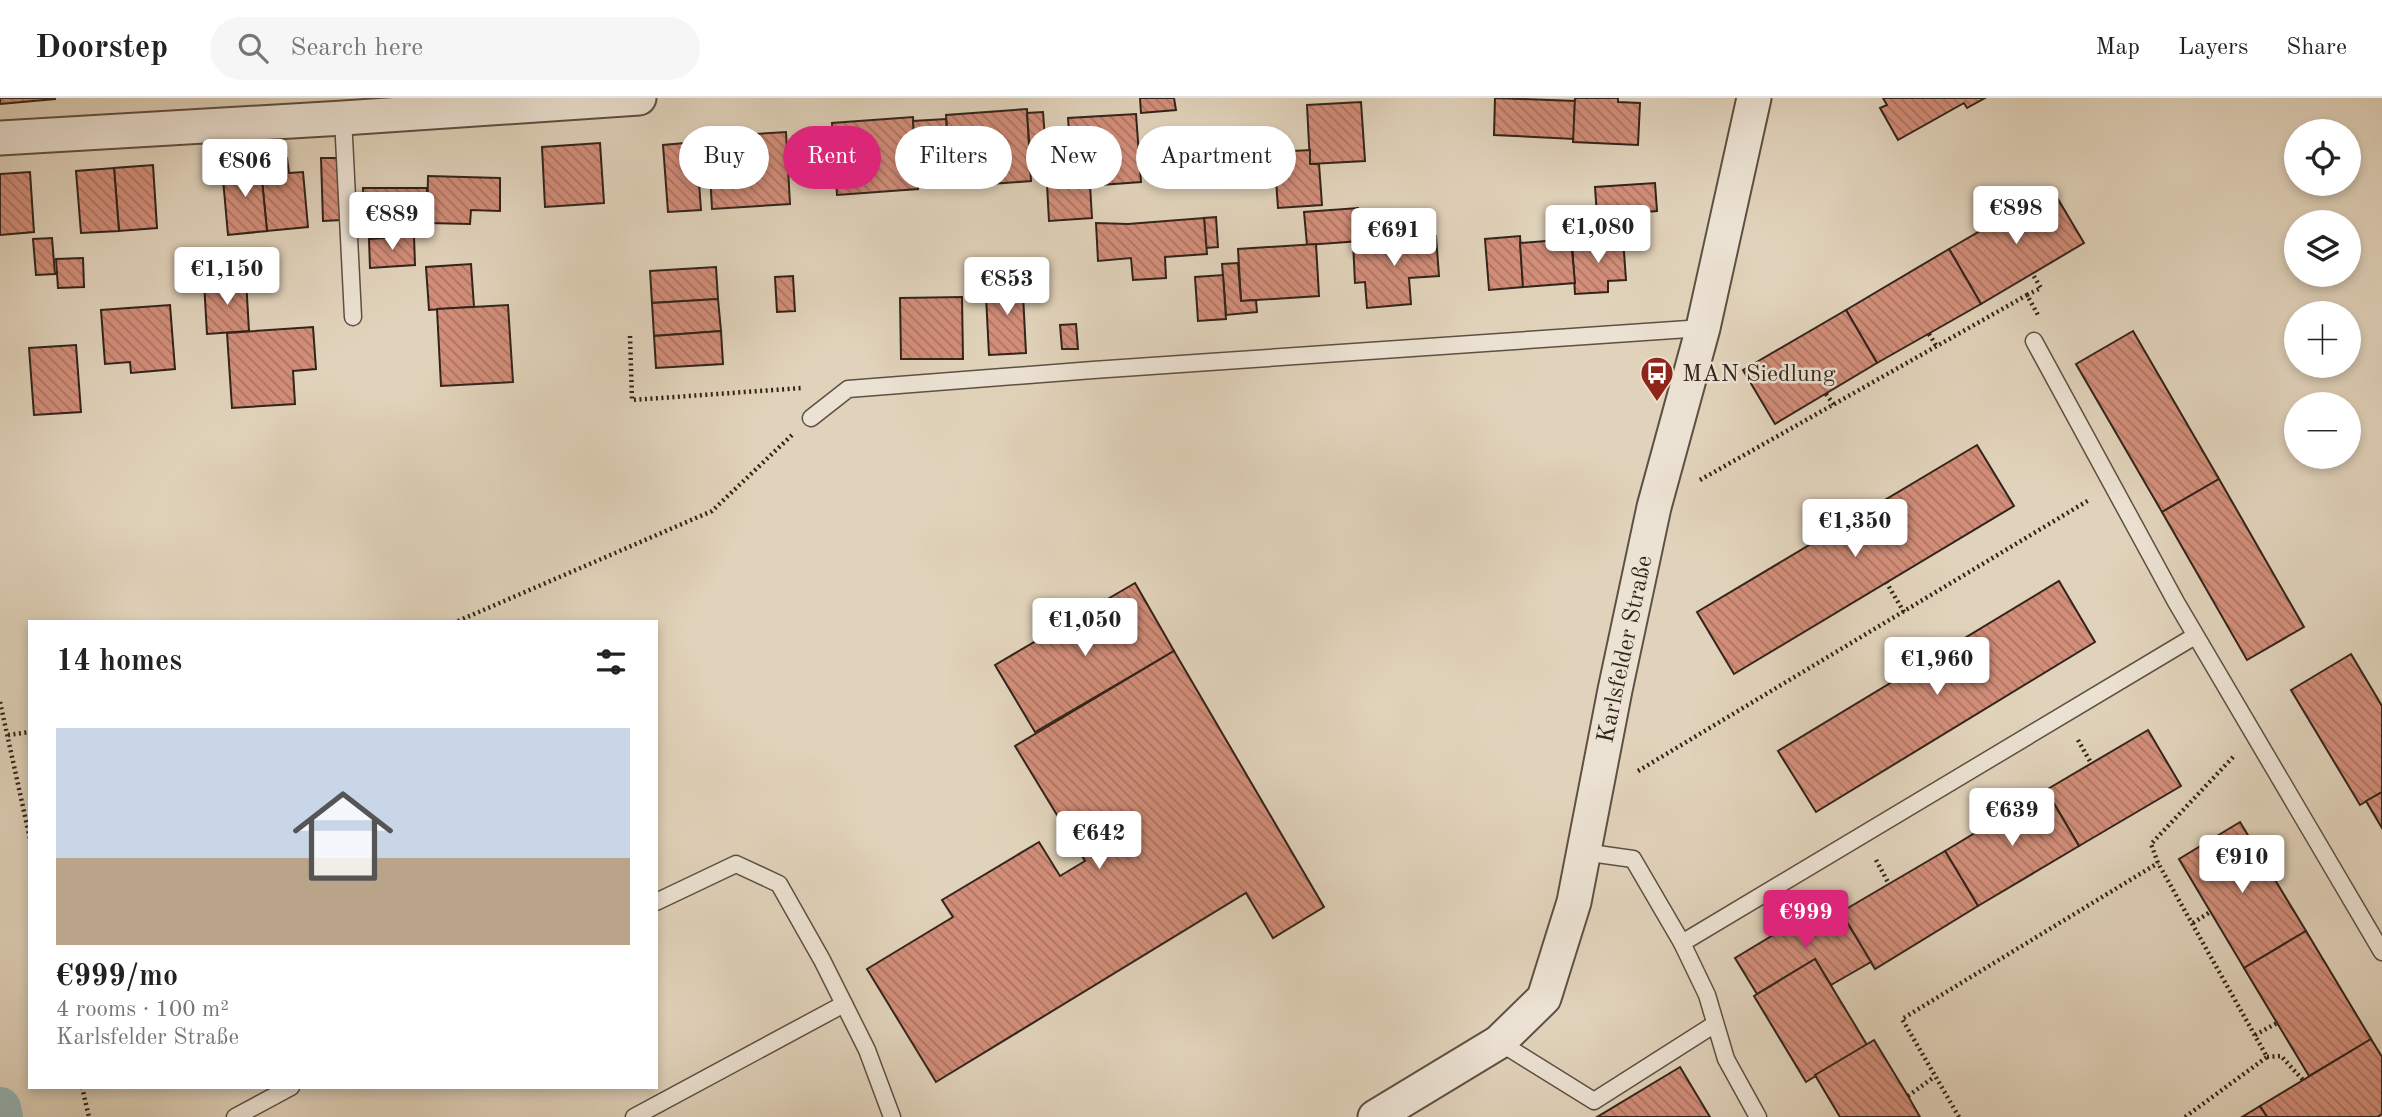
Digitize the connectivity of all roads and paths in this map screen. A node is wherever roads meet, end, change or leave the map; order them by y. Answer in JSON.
{"nodes":[{"id":1,"x":639,"y":98,"type":"edge"},
{"id":2,"x":1754,"y":98,"type":"edge"},
{"id":3,"x":343,"y":118,"type":"junction"},
{"id":4,"x":0,"y":138,"type":"edge"},
{"id":5,"x":2032,"y":273,"type":"dead end"},
{"id":6,"x":2026,"y":295,"type":"junction"},
{"id":7,"x":353,"y":317,"type":"dead end"},
{"id":8,"x":1703,"y":328,"type":"junction"},
{"id":9,"x":1929,"y":334,"type":"dead end"},
{"id":10,"x":630,"y":336,"type":"dead end"},
{"id":11,"x":2035,"y":341,"type":"joint"},
{"id":12,"x":1937,"y":346,"type":"junction"},
{"id":13,"x":848,"y":389,"type":"junction"},
{"id":14,"x":1826,"y":394,"type":"dead end"},
{"id":15,"x":1834,"y":405,"type":"junction"},
{"id":16,"x":811,"y":418,"type":"joint"},
{"id":17,"x":2111,"y":486,"type":"junction"},
{"id":18,"x":1654,"y":507,"type":"junction"},
{"id":19,"x":1886,"y":582,"type":"dead end"},
{"id":20,"x":1904,"y":612,"type":"junction"},
{"id":21,"x":460,"y":620,"type":"edge"},
{"id":22,"x":2195,"y":636,"type":"junction"},
{"id":23,"x":0,"y":702,"type":"edge"},
{"id":24,"x":28,"y":733,"type":"edge"},
{"id":25,"x":2254,"y":734,"type":"junction"},
{"id":26,"x":8,"y":735,"type":"junction"},
{"id":27,"x":1594,"y":796,"type":"junction"},
{"id":28,"x":28,"y":830,"type":"edge"},
{"id":29,"x":1583,"y":852,"type":"junction"},
{"id":30,"x":2158,"y":863,"type":"junction"},
{"id":31,"x":658,"y":901,"type":"edge"},
{"id":32,"x":2210,"y":912,"type":"dead end"},
{"id":33,"x":2193,"y":923,"type":"junction"},
{"id":34,"x":1682,"y":943,"type":"junction"},
{"id":35,"x":2382,"y":952,"type":"edge"},
{"id":36,"x":844,"y":1004,"type":"junction"},
{"id":37,"x":2277,"y":1023,"type":"dead end"},
{"id":38,"x":1715,"y":1024,"type":"junction"},
{"id":39,"x":2255,"y":1035,"type":"junction"},
{"id":40,"x":1499,"y":1042,"type":"junction"},
{"id":41,"x":2266,"y":1057,"type":"junction"},
{"id":42,"x":1934,"y":1077,"type":"junction"},
{"id":43,"x":2304,"y":1080,"type":"dead end"},
{"id":44,"x":82,"y":1089,"type":"edge"},
{"id":45,"x":287,"y":1089,"type":"edge"},
{"id":46,"x":1908,"y":1096,"type":"dead end"},
{"id":47,"x":89,"y":1117,"type":"edge"},
{"id":48,"x":235,"y":1117,"type":"edge"},
{"id":49,"x":634,"y":1117,"type":"edge"},
{"id":50,"x":892,"y":1117,"type":"edge"},
{"id":51,"x":1375,"y":1117,"type":"edge"},
{"id":52,"x":1758,"y":1117,"type":"edge"},
{"id":53,"x":1959,"y":1117,"type":"edge"},
{"id":54,"x":2185,"y":1117,"type":"edge"}],
"edges":[{"from":1,"to":3,"type":"street"},
{"from":2,"to":8,"type":"street","name":"Karlsfelder Straße"},
{"from":3,"to":4,"type":"street"},
{"from":3,"to":7,"type":"lane"},
{"from":5,"to":6,"type":"path"},
{"from":6,"to":11,"type":"path"},
{"from":6,"to":12,"type":"path"},
{"from":8,"to":13,"type":"lane"},
{"from":8,"to":18,"type":"street","name":"Karlsfelder Straße"},
{"from":9,"to":12,"type":"path"},
{"from":10,"to":13,"type":"path"},
{"from":11,"to":17,"type":"lane"},
{"from":12,"to":15,"type":"path"},
{"from":13,"to":16,"type":"lane"},
{"from":14,"to":15,"type":"path"},
{"from":15,"to":18,"type":"path"},
{"from":16,"to":21,"type":"path"},
{"from":17,"to":20,"type":"path"},
{"from":17,"to":22,"type":"lane"},
{"from":18,"to":27,"type":"street","name":"Karlsfelder Straße"},
{"from":19,"to":20,"type":"path"},
{"from":20,"to":27,"type":"path"},
{"from":22,"to":25,"type":"lane"},
{"from":22,"to":34,"type":"lane"},
{"from":23,"to":26,"type":"path"},
{"from":24,"to":26,"type":"path"},
{"from":25,"to":30,"type":"path"},
{"from":25,"to":35,"type":"lane"},
{"from":26,"to":28,"type":"path"},
{"from":27,"to":29,"type":"street","name":"Karlsfelder Straße"},
{"from":29,"to":34,"type":"lane"},
{"from":29,"to":40,"type":"street","name":"Karlsfelder Straße"},
{"from":30,"to":33,"type":"path"},
{"from":30,"to":42,"type":"path"},
{"from":31,"to":36,"type":"lane"},
{"from":32,"to":33,"type":"path"},
{"from":33,"to":39,"type":"path"},
{"from":34,"to":38,"type":"lane"},
{"from":36,"to":49,"type":"lane"},
{"from":36,"to":50,"type":"lane"},
{"from":37,"to":39,"type":"path"},
{"from":38,"to":40,"type":"lane"},
{"from":38,"to":52,"type":"lane"},
{"from":39,"to":41,"type":"path"},
{"from":40,"to":51,"type":"street","name":"Karlsfelder Straße"},
{"from":41,"to":43,"type":"path"},
{"from":41,"to":54,"type":"path"},
{"from":42,"to":46,"type":"path"},
{"from":42,"to":53,"type":"path"},
{"from":44,"to":47,"type":"path"},
{"from":45,"to":48,"type":"lane"}]}
